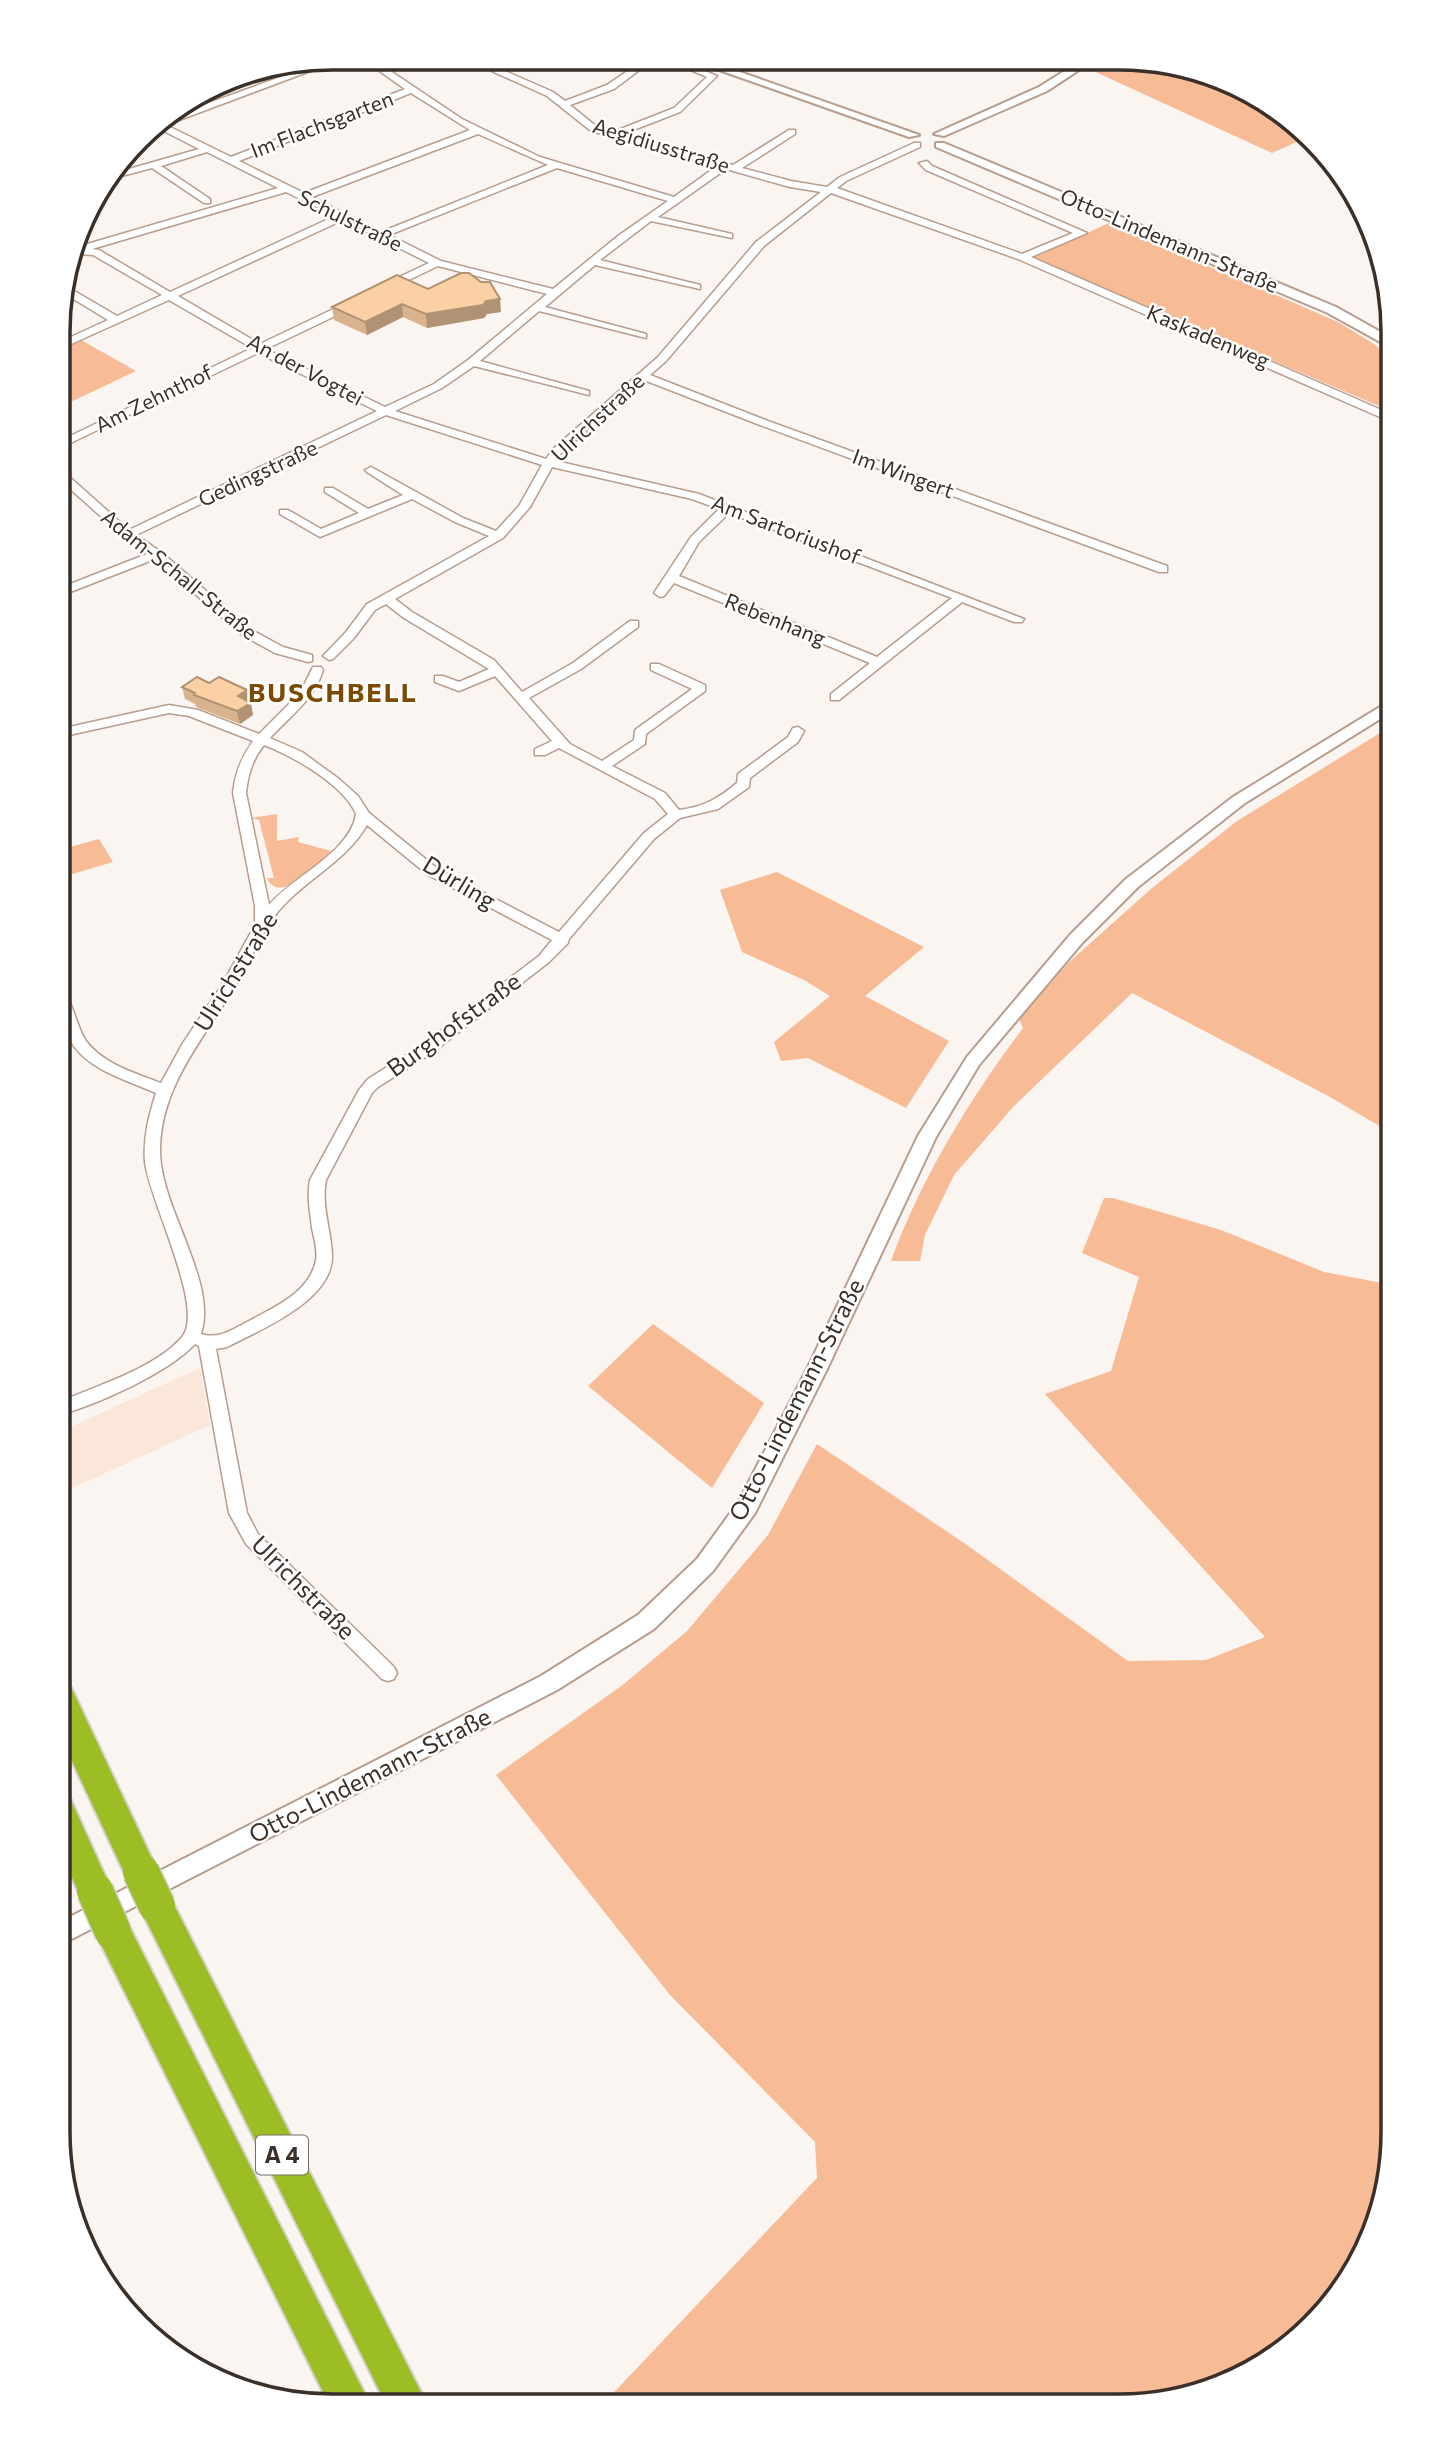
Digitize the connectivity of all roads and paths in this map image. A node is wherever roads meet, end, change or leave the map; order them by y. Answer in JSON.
{"nodes":[{"id":1,"x":384,"y":70,"type":"edge"},
{"id":2,"x":495,"y":70,"type":"edge"},
{"id":3,"x":636,"y":70,"type":"edge"},
{"id":4,"x":697,"y":70,"type":"edge"},
{"id":5,"x":726,"y":70,"type":"edge"},
{"id":6,"x":1074,"y":70,"type":"edge"},
{"id":7,"x":303,"y":72,"type":"edge"},
{"id":8,"x":413,"y":89,"type":"junction"},
{"id":9,"x":564,"y":104,"type":"junction"},
{"id":10,"x":190,"y":112,"type":"edge"},
{"id":11,"x":166,"y":129,"type":"edge"},
{"id":12,"x":479,"y":130,"type":"junction"},
{"id":13,"x":792,"y":132,"type":"dead end"},
{"id":14,"x":612,"y":135,"type":"junction"},
{"id":15,"x":927,"y":137,"type":"junction"},
{"id":16,"x":205,"y":150,"type":"junction"},
{"id":17,"x":230,"y":162,"type":"junction"},
{"id":18,"x":924,"y":163,"type":"dead end"},
{"id":19,"x":153,"y":165,"type":"junction"},
{"id":20,"x":554,"y":166,"type":"junction"},
{"id":21,"x":729,"y":167,"type":"junction"},
{"id":22,"x":124,"y":174,"type":"edge"},
{"id":23,"x":285,"y":188,"type":"junction"},
{"id":24,"x":828,"y":190,"type":"junction"},
{"id":25,"x":303,"y":197,"type":"junction"},
{"id":26,"x":675,"y":200,"type":"junction"},
{"id":27,"x":207,"y":201,"type":"dead end"},
{"id":28,"x":341,"y":217,"type":"junction"},
{"id":29,"x":650,"y":218,"type":"junction"},
{"id":30,"x":379,"y":236,"type":"junction"},
{"id":31,"x":729,"y":236,"type":"dead end"},
{"id":32,"x":88,"y":247,"type":"dead end"},
{"id":33,"x":83,"y":251,"type":"edge"},
{"id":34,"x":1022,"y":257,"type":"junction"},
{"id":35,"x":595,"y":262,"type":"junction"},
{"id":36,"x":437,"y":263,"type":"junction"},
{"id":37,"x":696,"y":287,"type":"dead end"},
{"id":38,"x":377,"y":292,"type":"edge"},
{"id":39,"x":555,"y":293,"type":"junction"},
{"id":40,"x":73,"y":294,"type":"edge"},
{"id":41,"x":168,"y":296,"type":"junction"},
{"id":42,"x":365,"y":297,"type":"edge"},
{"id":43,"x":538,"y":308,"type":"junction"},
{"id":44,"x":116,"y":320,"type":"junction"},
{"id":45,"x":642,"y":336,"type":"dead end"},
{"id":46,"x":1381,"y":337,"type":"edge"},
{"id":47,"x":70,"y":341,"type":"edge"},
{"id":48,"x":260,"y":348,"type":"junction"},
{"id":49,"x":472,"y":362,"type":"junction"},
{"id":50,"x":644,"y":376,"type":"junction"},
{"id":51,"x":585,"y":393,"type":"dead end"},
{"id":52,"x":387,"y":412,"type":"junction"},
{"id":53,"x":1381,"y":413,"type":"edge"},
{"id":54,"x":70,"y":440,"type":"edge"},
{"id":55,"x":548,"y":463,"type":"junction"},
{"id":56,"x":371,"y":470,"type":"dead end"},
{"id":57,"x":70,"y":483,"type":"edge"},
{"id":58,"x":329,"y":490,"type":"dead end"},
{"id":59,"x":412,"y":495,"type":"junction"},
{"id":60,"x":728,"y":508,"type":"junction"},
{"id":61,"x":284,"y":512,"type":"dead end"},
{"id":62,"x":368,"y":514,"type":"junction"},
{"id":63,"x":128,"y":535,"type":"junction"},
{"id":64,"x":499,"y":536,"type":"junction"},
{"id":65,"x":157,"y":554,"type":"junction"},
{"id":66,"x":1163,"y":569,"type":"dead end"},
{"id":67,"x":672,"y":578,"type":"junction"},
{"id":68,"x":70,"y":588,"type":"edge"},
{"id":69,"x":660,"y":593,"type":"dead end"},
{"id":70,"x":961,"y":597,"type":"junction"},
{"id":71,"x":387,"y":598,"type":"junction"},
{"id":72,"x":1018,"y":619,"type":"dead end"},
{"id":73,"x":634,"y":624,"type":"dead end"},
{"id":74,"x":329,"y":656,"type":"junction"},
{"id":75,"x":307,"y":658,"type":"junction"},
{"id":76,"x":878,"y":662,"type":"junction"},
{"id":77,"x":655,"y":667,"type":"dead end"},
{"id":78,"x":317,"y":670,"type":"junction"},
{"id":79,"x":498,"y":670,"type":"junction"},
{"id":80,"x":439,"y":679,"type":"dead end"},
{"id":81,"x":522,"y":697,"type":"junction"},
{"id":82,"x":835,"y":697,"type":"dead end"},
{"id":83,"x":1381,"y":711,"type":"edge"},
{"id":84,"x":70,"y":731,"type":"edge"},
{"id":85,"x":798,"y":731,"type":"dead end"},
{"id":86,"x":260,"y":737,"type":"junction"},
{"id":87,"x":560,"y":742,"type":"junction"},
{"id":88,"x":540,"y":752,"type":"dead end"},
{"id":89,"x":602,"y":767,"type":"junction"},
{"id":90,"x":676,"y":814,"type":"junction"},
{"id":91,"x":363,"y":815,"type":"junction"},
{"id":92,"x":262,"y":890,"type":"junction"},
{"id":93,"x":292,"y":890,"type":"junction"},
{"id":94,"x":262,"y":925,"type":"junction"},
{"id":95,"x":563,"y":940,"type":"junction"},
{"id":96,"x":70,"y":1022,"type":"edge"},
{"id":97,"x":165,"y":1091,"type":"junction"},
{"id":98,"x":199,"y":1339,"type":"junction"},
{"id":99,"x":70,"y":1404,"type":"edge"},
{"id":100,"x":388,"y":1673,"type":"dead end"},
{"id":101,"x":70,"y":1721,"type":"edge"},
{"id":102,"x":70,"y":1836,"type":"edge"},
{"id":103,"x":70,"y":1929,"type":"edge"},
{"id":104,"x":345,"y":2394,"type":"edge"},
{"id":105,"x":402,"y":2394,"type":"edge"}],
"edges":[{"from":1,"to":8,"type":"street"},
{"from":2,"to":9,"type":"street","name":"Aegidiusstraße"},
{"from":3,"to":9,"type":"street"},
{"from":4,"to":14,"type":"street"},
{"from":5,"to":15,"type":"street","name":"Otto-Lindemann-Straße"},
{"from":6,"to":15,"type":"street"},
{"from":7,"to":10,"type":"street"},
{"from":8,"to":12,"type":"street"},
{"from":8,"to":17,"type":"street","name":"Im Flachsgarten"},
{"from":9,"to":14,"type":"street","name":"Aegidiusstraße"},
{"from":11,"to":16,"type":"street","name":"Schulstraße"},
{"from":12,"to":20,"type":"street"},
{"from":12,"to":25,"type":"street"},
{"from":13,"to":21,"type":"street","name":"Gedingstraße"},
{"from":14,"to":21,"type":"street","name":"Aegidiusstraße"},
{"from":15,"to":24,"type":"street","name":"Ulrichstraße"},
{"from":15,"to":46,"type":"street","name":"Otto-Lindemann-Straße"},
{"from":16,"to":17,"type":"street","name":"Schulstraße"},
{"from":16,"to":19,"type":"street"},
{"from":17,"to":23,"type":"street","name":"Schulstraße"},
{"from":18,"to":34,"type":"street"},
{"from":19,"to":22,"type":"street"},
{"from":19,"to":27,"type":"street"},
{"from":20,"to":26,"type":"street"},
{"from":20,"to":30,"type":"street"},
{"from":21,"to":24,"type":"street","name":"Aegidiusstraße"},
{"from":21,"to":26,"type":"street","name":"Gedingstraße"},
{"from":23,"to":25,"type":"street","name":"Schulstraße"},
{"from":23,"to":32,"type":"street"},
{"from":24,"to":34,"type":"street","name":"Kaskadenweg"},
{"from":24,"to":50,"type":"street","name":"Ulrichstraße"},
{"from":25,"to":28,"type":"street","name":"Schulstraße"},
{"from":26,"to":29,"type":"street","name":"Gedingstraße"},
{"from":28,"to":30,"type":"street","name":"Schulstraße"},
{"from":28,"to":41,"type":"street"},
{"from":29,"to":31,"type":"street"},
{"from":29,"to":35,"type":"street","name":"Gedingstraße"},
{"from":30,"to":36,"type":"street","name":"Schulstraße"},
{"from":33,"to":41,"type":"street","name":"An der Vogtei"},
{"from":34,"to":53,"type":"street","name":"Kaskadenweg"},
{"from":35,"to":37,"type":"street"},
{"from":35,"to":39,"type":"street","name":"Gedingstraße"},
{"from":36,"to":38,"type":"street"},
{"from":36,"to":39,"type":"street","name":"Schulstraße"},
{"from":39,"to":43,"type":"street","name":"Gedingstraße"},
{"from":40,"to":44,"type":"street"},
{"from":41,"to":44,"type":"street"},
{"from":41,"to":48,"type":"street","name":"An der Vogtei"},
{"from":42,"to":48,"type":"street","name":"Am Zehnthof"},
{"from":43,"to":45,"type":"street"},
{"from":43,"to":49,"type":"street","name":"Gedingstraße"},
{"from":44,"to":47,"type":"street"},
{"from":48,"to":52,"type":"street","name":"An der Vogtei"},
{"from":48,"to":54,"type":"street","name":"Am Zehnthof"},
{"from":49,"to":51,"type":"street"},
{"from":49,"to":52,"type":"street","name":"Gedingstraße"},
{"from":50,"to":55,"type":"street","name":"Ulrichstraße"},
{"from":50,"to":66,"type":"street","name":"Im Wingert"},
{"from":52,"to":55,"type":"street","name":"An der Vogtei"},
{"from":52,"to":63,"type":"street","name":"Gedingstraße"},
{"from":55,"to":60,"type":"street","name":"Am Sartoriushof"},
{"from":55,"to":64,"type":"street","name":"Ulrichstraße"},
{"from":56,"to":59,"type":"street"},
{"from":57,"to":63,"type":"street","name":"Adam-Schall-Straße"},
{"from":58,"to":62,"type":"street"},
{"from":59,"to":62,"type":"street"},
{"from":59,"to":64,"type":"street"},
{"from":60,"to":67,"type":"street"},
{"from":60,"to":70,"type":"street","name":"Am Sartoriushof"},
{"from":61,"to":62,"type":"street"},
{"from":63,"to":65,"type":"street","name":"Adam-Schall-Straße"},
{"from":64,"to":71,"type":"street","name":"Ulrichstraße"},
{"from":65,"to":68,"type":"street"},
{"from":65,"to":75,"type":"street","name":"Adam-Schall-Straße"},
{"from":67,"to":69,"type":"street"},
{"from":67,"to":76,"type":"street","name":"Rebenhang"},
{"from":70,"to":72,"type":"street","name":"Am Sartoriushof"},
{"from":70,"to":76,"type":"street"},
{"from":71,"to":74,"type":"street","name":"Ulrichstraße"},
{"from":71,"to":79,"type":"street"},
{"from":73,"to":81,"type":"street"},
{"from":74,"to":75,"type":"street"},
{"from":74,"to":78,"type":"street","name":"Ulrichstraße"},
{"from":75,"to":78,"type":"street"},
{"from":76,"to":82,"type":"street"},
{"from":77,"to":89,"type":"street"},
{"from":78,"to":86,"type":"street"},
{"from":79,"to":80,"type":"street"},
{"from":79,"to":81,"type":"street"},
{"from":81,"to":87,"type":"street"},
{"from":83,"to":103,"type":"street","name":"Otto-Lindemann-Straße"},
{"from":84,"to":86,"type":"street"},
{"from":85,"to":90,"type":"street"},
{"from":86,"to":91,"type":"street"},
{"from":86,"to":92,"type":"street"},
{"from":87,"to":88,"type":"street"},
{"from":87,"to":89,"type":"street"},
{"from":89,"to":90,"type":"street"},
{"from":90,"to":95,"type":"street","name":"Burghofstraße"},
{"from":91,"to":93,"type":"street","name":"Ulrichstraße"},
{"from":91,"to":95,"type":"street","name":"Dürling"},
{"from":92,"to":93,"type":"street"},
{"from":92,"to":94,"type":"street"},
{"from":93,"to":94,"type":"street","name":"Ulrichstraße"},
{"from":94,"to":97,"type":"street","name":"Ulrichstraße"},
{"from":95,"to":98,"type":"street","name":"Burghofstraße"},
{"from":96,"to":97,"type":"street"},
{"from":97,"to":98,"type":"street","name":"Ulrichstraße"},
{"from":98,"to":99,"type":"street"},
{"from":98,"to":100,"type":"street","name":"Ulrichstraße"},
{"from":101,"to":105,"type":"highway","number":"A 4","bridge":true},
{"from":102,"to":104,"type":"highway","number":"A 4","bridge":true}]}
